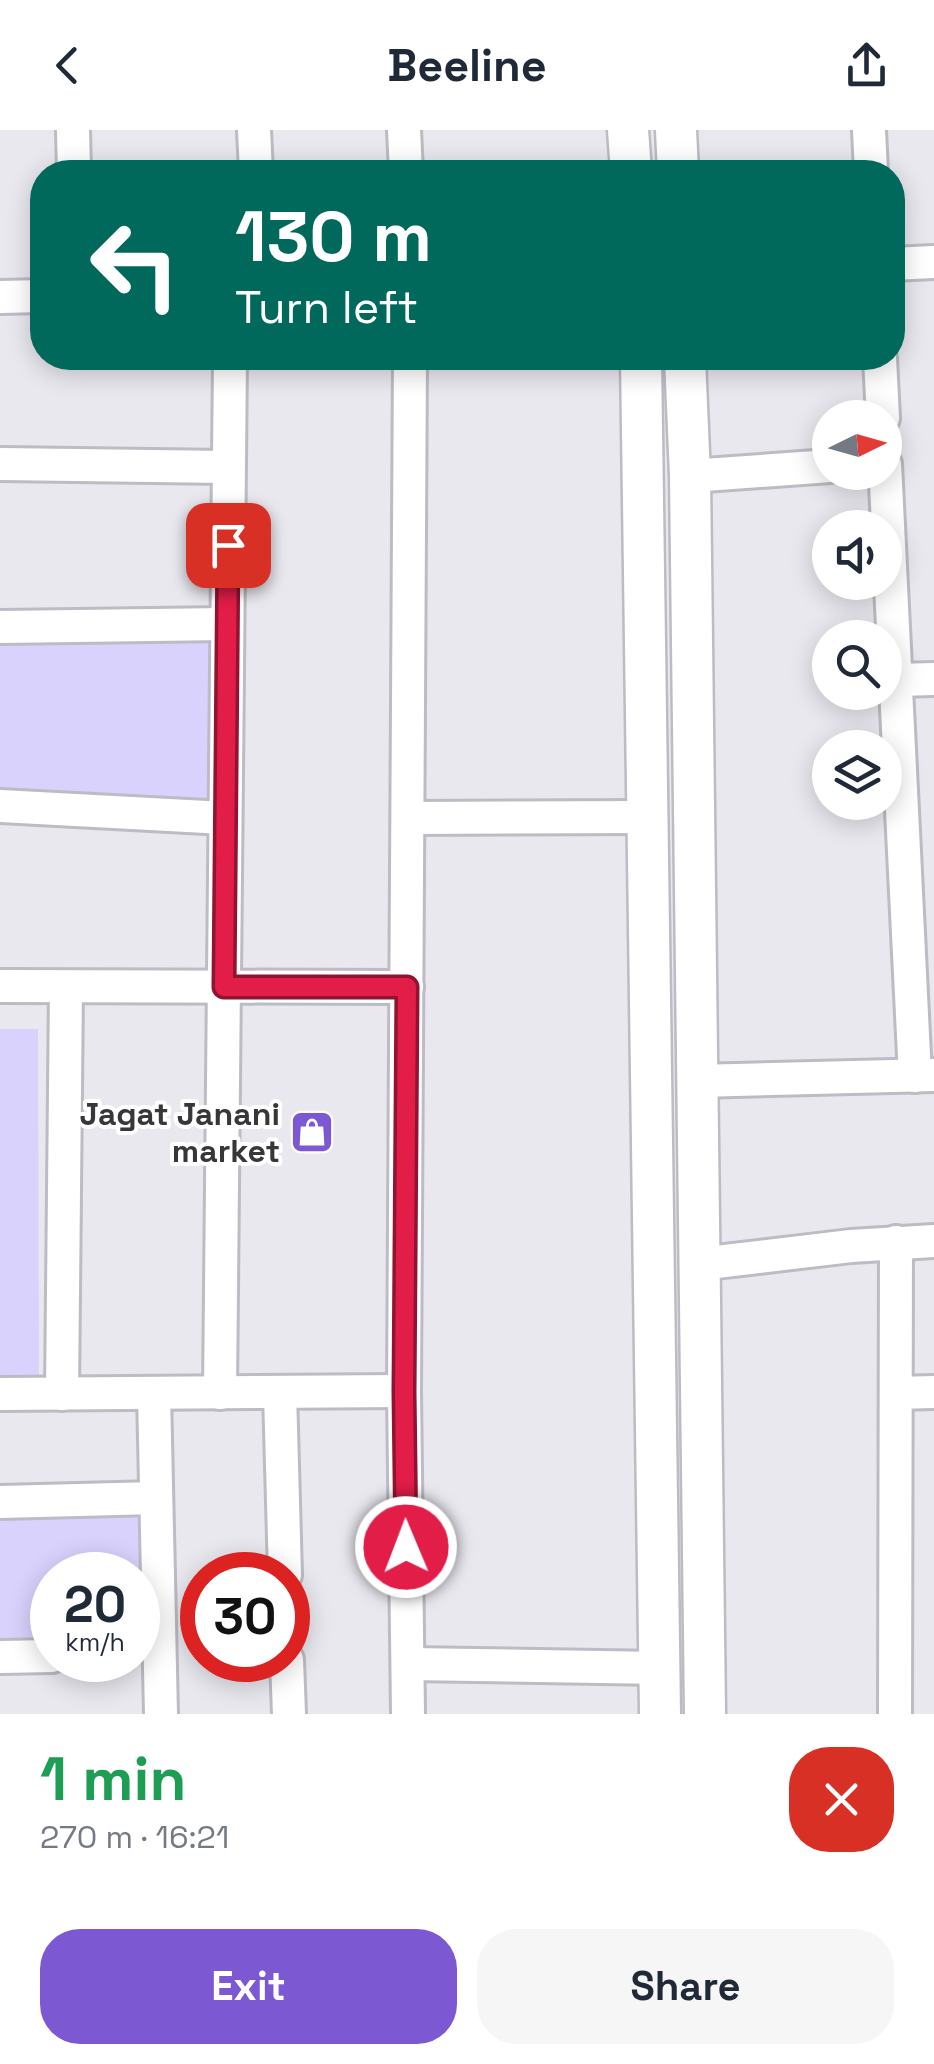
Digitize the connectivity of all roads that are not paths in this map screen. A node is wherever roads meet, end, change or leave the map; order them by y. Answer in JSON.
{"nodes":[{"id":1,"x":72,"y":130,"type":"edge"},
{"id":2,"x":254,"y":130,"type":"edge"},
{"id":3,"x":404,"y":130,"type":"edge"},
{"id":4,"x":628,"y":130,"type":"edge"},
{"id":5,"x":676,"y":130,"type":"edge"},
{"id":6,"x":869,"y":130,"type":"edge"},
{"id":7,"x":73,"y":160,"type":"edge"},
{"id":8,"x":255,"y":160,"type":"edge"},
{"id":9,"x":405,"y":160,"type":"edge"},
{"id":10,"x":630,"y":160,"type":"edge"},
{"id":11,"x":677,"y":160,"type":"edge"},
{"id":12,"x":870,"y":160,"type":"edge"},
{"id":13,"x":934,"y":262,"type":"edge"},
{"id":14,"x":905,"y":263,"type":"edge"},
{"id":15,"x":0,"y":296,"type":"edge"},
{"id":16,"x":30,"y":296,"type":"edge"},
{"id":17,"x":230,"y":370,"type":"edge"},
{"id":18,"x":410,"y":370,"type":"edge"},
{"id":19,"x":641,"y":370,"type":"edge"},
{"id":20,"x":686,"y":370,"type":"edge"},
{"id":21,"x":881,"y":370,"type":"edge"},
{"id":22,"x":882,"y":400,"type":"edge"},
{"id":23,"x":0,"y":464,"type":"edge"},
{"id":24,"x":228,"y":467,"type":"junction"},
{"id":25,"x":812,"y":467,"type":"edge"},
{"id":26,"x":690,"y":476,"type":"junction"},
{"id":27,"x":886,"y":490,"type":"edge"},
{"id":28,"x":893,"y":620,"type":"edge"},
{"id":29,"x":227,"y":624,"type":"junction"},
{"id":30,"x":0,"y":627,"type":"edge"},
{"id":31,"x":934,"y":679,"type":"edge"},
{"id":32,"x":902,"y":680,"type":"edge"},
{"id":33,"x":901,"y":710,"type":"edge"},
{"id":34,"x":0,"y":806,"type":"edge"},
{"id":35,"x":647,"y":817,"type":"junction"},
{"id":36,"x":225,"y":818,"type":"junction"},
{"id":37,"x":408,"y":818,"type":"junction"},
{"id":38,"x":918,"y":826,"type":"edge"},
{"id":39,"x":0,"y":986,"type":"edge"},
{"id":40,"x":66,"y":987,"type":"junction"},
{"id":41,"x":224,"y":987,"type":"junction"},
{"id":42,"x":407,"y":987,"type":"junction"},
{"id":43,"x":924,"y":1076,"type":"edge"},
{"id":44,"x":697,"y":1081,"type":"junction"},
{"id":45,"x":934,"y":1241,"type":"edge"},
{"id":46,"x":896,"y":1242,"type":"junction"},
{"id":47,"x":699,"y":1264,"type":"junction"},
{"id":48,"x":280,"y":1392,"type":"junction"},
{"id":49,"x":404,"y":1392,"type":"junction"},
{"id":50,"x":934,"y":1392,"type":"edge"},
{"id":51,"x":154,"y":1393,"type":"junction"},
{"id":52,"x":220,"y":1393,"type":"junction"},
{"id":53,"x":896,"y":1393,"type":"junction"},
{"id":54,"x":0,"y":1394,"type":"edge"},
{"id":55,"x":62,"y":1394,"type":"junction"},
{"id":56,"x":156,"y":1498,"type":"junction"},
{"id":57,"x":0,"y":1502,"type":"edge"},
{"id":58,"x":154,"y":1552,"type":"edge"},
{"id":59,"x":284,"y":1552,"type":"edge"},
{"id":60,"x":30,"y":1656,"type":"edge"},
{"id":61,"x":0,"y":1657,"type":"edge"},
{"id":62,"x":408,"y":1664,"type":"junction"},
{"id":63,"x":660,"y":1668,"type":"junction"},
{"id":64,"x":155,"y":1682,"type":"edge"},
{"id":65,"x":288,"y":1682,"type":"edge"},
{"id":66,"x":162,"y":1714,"type":"edge"},
{"id":67,"x":289,"y":1714,"type":"edge"},
{"id":68,"x":408,"y":1714,"type":"edge"},
{"id":69,"x":660,"y":1714,"type":"edge"},
{"id":70,"x":705,"y":1714,"type":"edge"},
{"id":71,"x":895,"y":1714,"type":"edge"}],
"edges":[{"from":1,"to":7,"type":"street"},
{"from":2,"to":8,"type":"street"},
{"from":3,"to":9,"type":"street"},
{"from":4,"to":10,"type":"street"},
{"from":5,"to":11,"type":"street"},
{"from":6,"to":12,"type":"street"},
{"from":13,"to":14,"type":"street"},
{"from":15,"to":16,"type":"street"},
{"from":17,"to":24,"type":"street"},
{"from":18,"to":37,"type":"street"},
{"from":19,"to":35,"type":"street"},
{"from":20,"to":26,"type":"street"},
{"from":21,"to":22,"type":"street"},
{"from":23,"to":24,"type":"street"},
{"from":24,"to":29,"type":"street"},
{"from":25,"to":26,"type":"street"},
{"from":26,"to":44,"type":"street"},
{"from":27,"to":28,"type":"street"},
{"from":29,"to":30,"type":"street"},
{"from":29,"to":36,"type":"street"},
{"from":31,"to":32,"type":"street"},
{"from":33,"to":38,"type":"street"},
{"from":34,"to":36,"type":"street"},
{"from":35,"to":37,"type":"street"},
{"from":35,"to":63,"type":"street"},
{"from":36,"to":41,"type":"street"},
{"from":37,"to":42,"type":"street"},
{"from":38,"to":43,"type":"street"},
{"from":39,"to":40,"type":"street"},
{"from":40,"to":41,"type":"street"},
{"from":40,"to":55,"type":"street"},
{"from":41,"to":42,"type":"street"},
{"from":41,"to":52,"type":"street"},
{"from":42,"to":49,"type":"street"},
{"from":43,"to":44,"type":"street"},
{"from":44,"to":47,"type":"street"},
{"from":45,"to":46,"type":"street"},
{"from":46,"to":47,"type":"street"},
{"from":46,"to":53,"type":"street"},
{"from":47,"to":70,"type":"street"},
{"from":48,"to":49,"type":"street"},
{"from":48,"to":52,"type":"street"},
{"from":48,"to":59,"type":"street"},
{"from":49,"to":62,"type":"street"},
{"from":50,"to":53,"type":"street"},
{"from":51,"to":52,"type":"street"},
{"from":51,"to":55,"type":"street"},
{"from":51,"to":56,"type":"street"},
{"from":53,"to":71,"type":"street"},
{"from":54,"to":55,"type":"street"},
{"from":56,"to":57,"type":"street"},
{"from":56,"to":58,"type":"street"},
{"from":60,"to":61,"type":"street"},
{"from":62,"to":63,"type":"street"},
{"from":62,"to":68,"type":"street"},
{"from":63,"to":69,"type":"street"},
{"from":64,"to":66,"type":"street"},
{"from":65,"to":67,"type":"street"}]}
